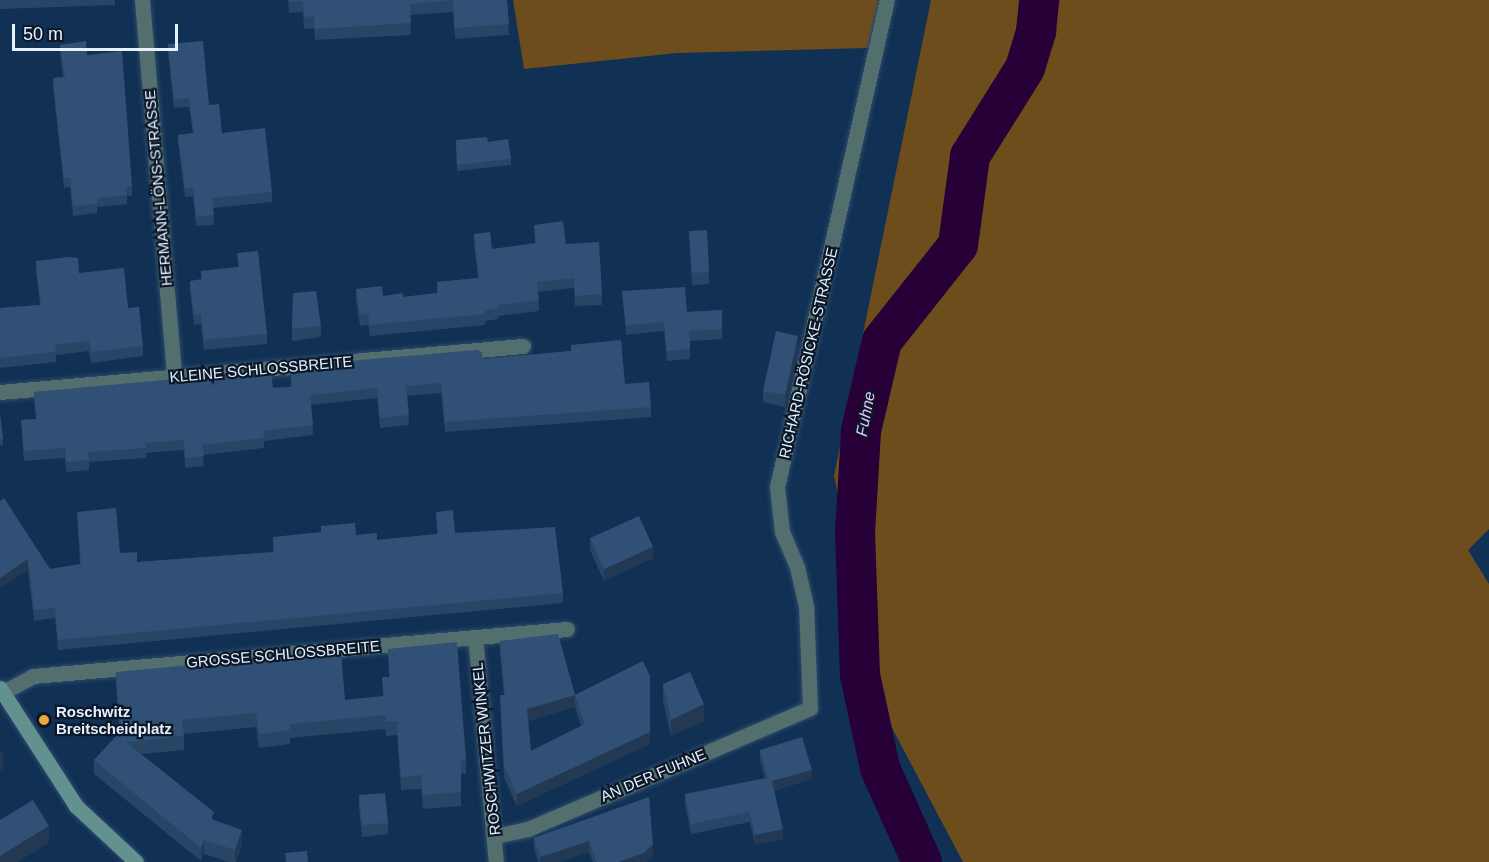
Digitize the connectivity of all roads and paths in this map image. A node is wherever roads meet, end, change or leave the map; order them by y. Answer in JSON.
{"nodes":[{"id":1,"x":142,"y":0,"type":"edge"},
{"id":2,"x":887,"y":0,"type":"edge"},
{"id":3,"x":523,"y":346,"type":"dead end"},
{"id":4,"x":174,"y":376,"type":"junction"},
{"id":5,"x":0,"y":392,"type":"edge"},
{"id":6,"x":567,"y":629,"type":"dead end"},
{"id":7,"x":475,"y":637,"type":"junction"},
{"id":8,"x":1,"y":690,"type":"edge"},
{"id":9,"x":810,"y":708,"type":"joint"},
{"id":10,"x":495,"y":836,"type":"junction"},
{"id":11,"x":134,"y":862,"type":"edge"},
{"id":12,"x":496,"y":862,"type":"edge"}],
"edges":[{"from":1,"to":4,"type":"street","name":"HERMANN-LÖNS-STRASSE"},
{"from":2,"to":9,"type":"street","name":"RICHARD-RÖSICKE-STRASSE"},
{"from":3,"to":4,"type":"street","name":"KLEINE SCHLOSSBREITE"},
{"from":4,"to":5,"type":"street","name":"KLEINE SCHLOSSBREITE"},
{"from":6,"to":7,"type":"street","name":"GROSSE SCHLOSSBREITE"},
{"from":7,"to":8,"type":"street","name":"GROSSE SCHLOSSBREITE"},
{"from":7,"to":10,"type":"street","name":"ROSCHWITZER WINKEL"},
{"from":8,"to":11,"type":"main road"},
{"from":9,"to":10,"type":"street","name":"AN DER FUHNE"},
{"from":10,"to":12,"type":"street","name":"ROSCHWITZER WINKEL"}]}
